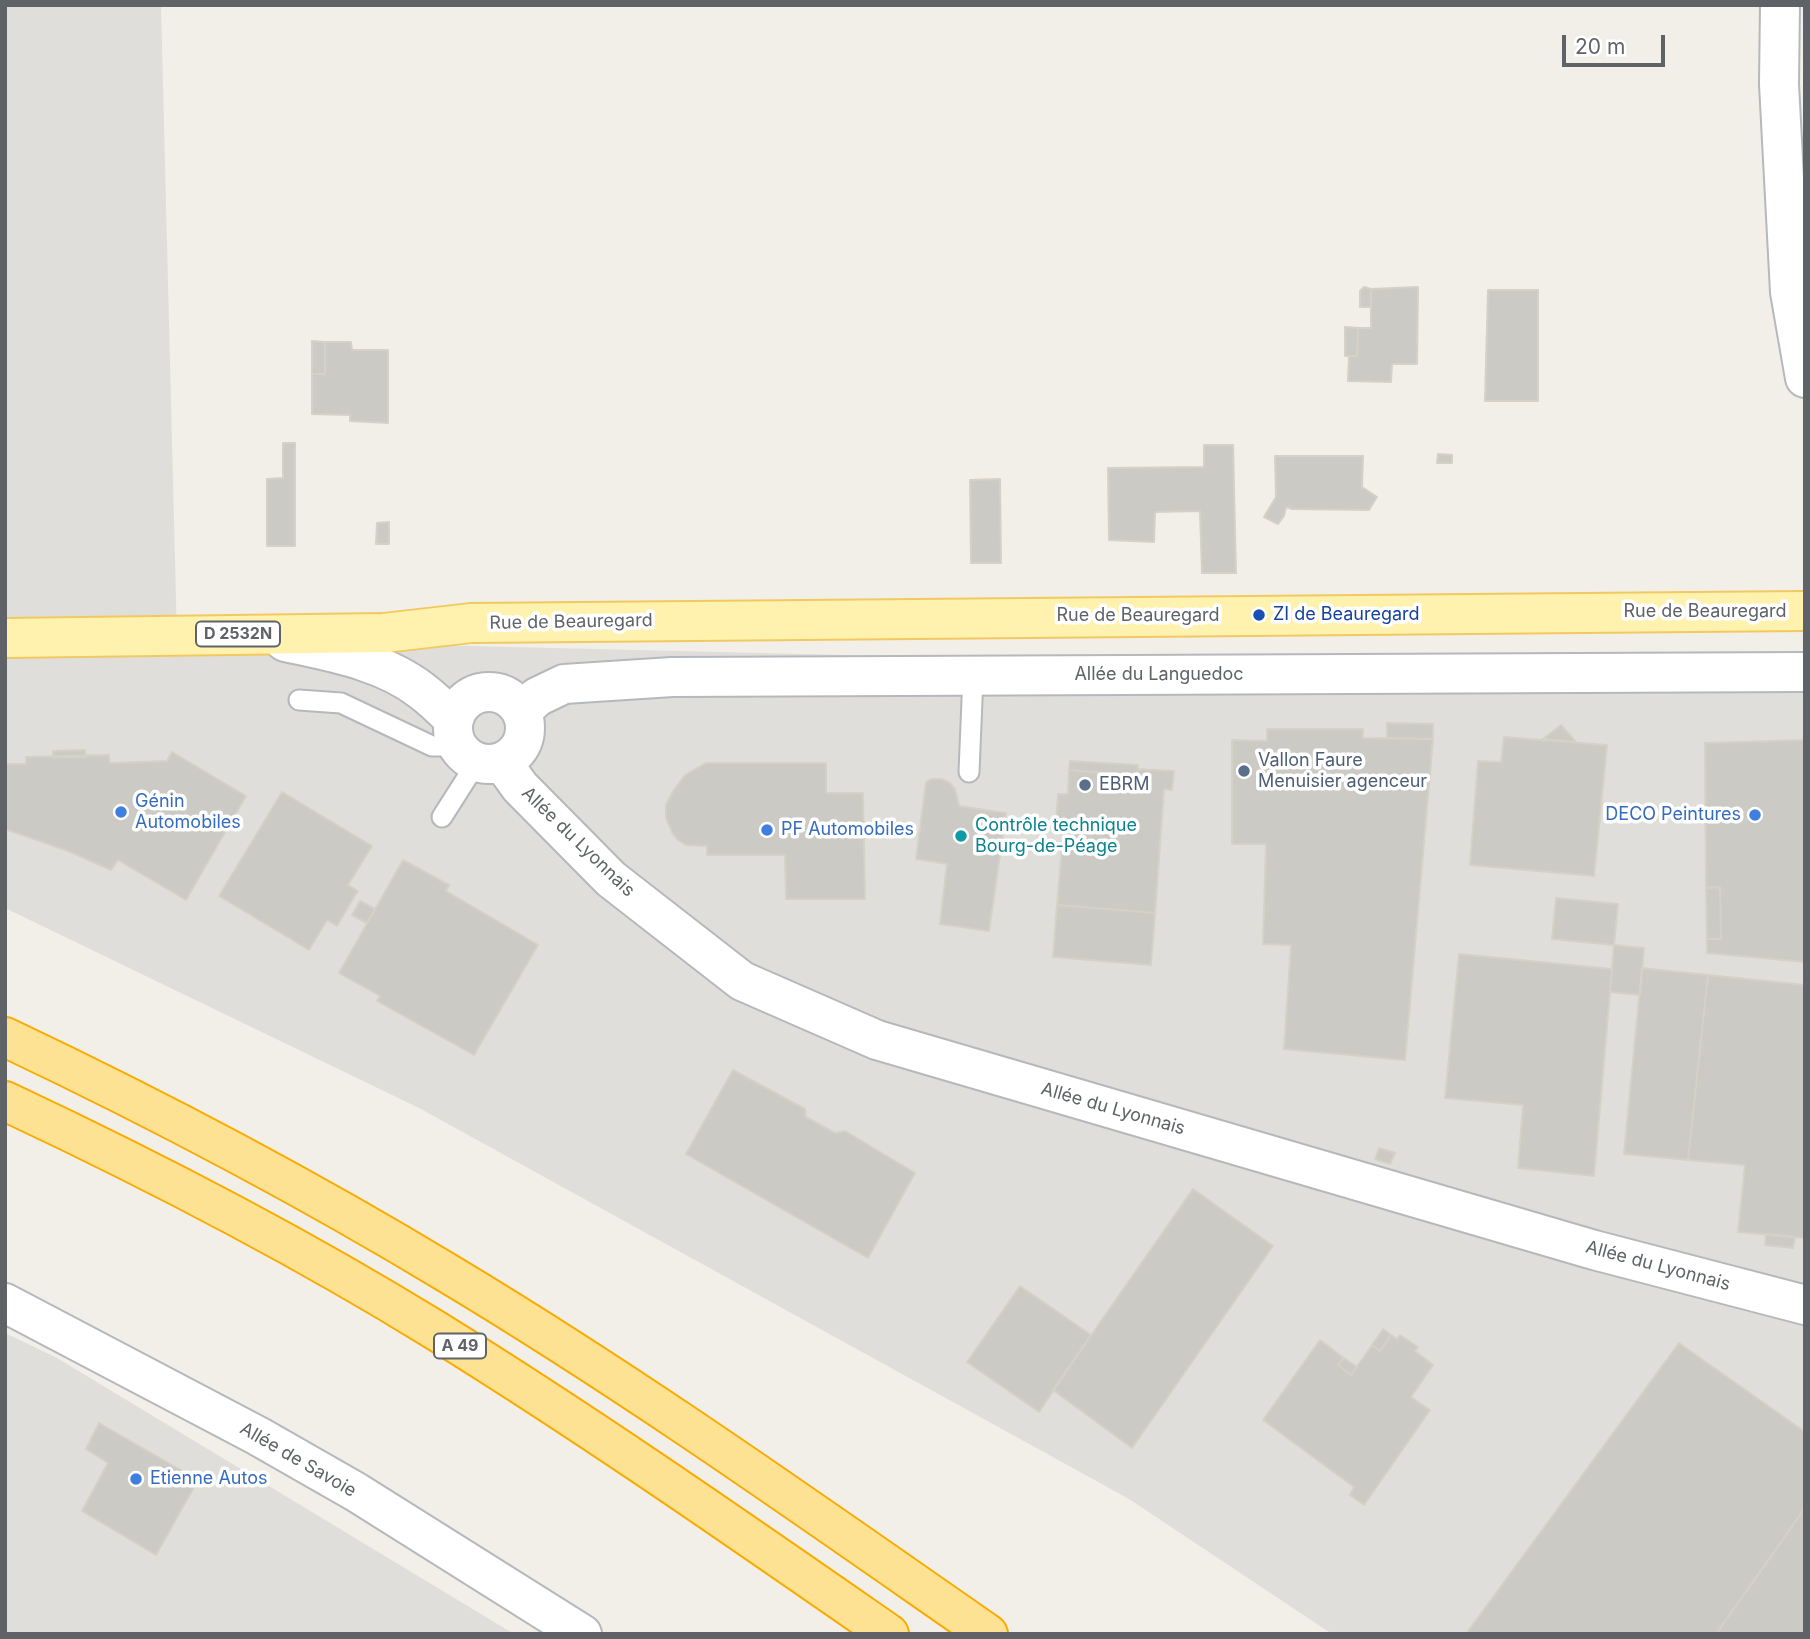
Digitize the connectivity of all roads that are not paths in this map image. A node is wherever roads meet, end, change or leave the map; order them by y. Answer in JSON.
{"nodes":[{"id":1,"x":1780,"y":5,"type":"edge"},
{"id":2,"x":1793,"y":138,"type":"edge"},
{"id":3,"x":1805,"y":378,"type":"edge"},
{"id":4,"x":1805,"y":611,"type":"edge"},
{"id":5,"x":5,"y":615,"type":"edge"},
{"id":6,"x":471,"y":623,"type":"junction"},
{"id":7,"x":249,"y":634,"type":"junction"},
{"id":8,"x":5,"y":638,"type":"edge"},
{"id":9,"x":1805,"y":672,"type":"edge"},
{"id":10,"x":973,"y":676,"type":"junction"},
{"id":11,"x":299,"y":700,"type":"dead end"},
{"id":12,"x":522,"y":711,"type":"junction"},
{"id":13,"x":473,"y":748,"type":"junction"},
{"id":14,"x":969,"y":772,"type":"dead end"},
{"id":15,"x":442,"y":817,"type":"dead end"},
{"id":16,"x":5,"y":1037,"type":"edge"},
{"id":17,"x":5,"y":1101,"type":"edge"},
{"id":18,"x":5,"y":1303,"type":"edge"},
{"id":19,"x":1805,"y":1305,"type":"edge"},
{"id":20,"x":582,"y":1634,"type":"edge"},
{"id":21,"x":889,"y":1634,"type":"edge"},
{"id":22,"x":988,"y":1634,"type":"edge"}],
"edges":[{"from":1,"to":2,"type":"street"},
{"from":2,"to":3,"type":"street"},
{"from":4,"to":6,"type":"main road","name":"Rue de Beauregard","number":"D 2532N"},
{"from":5,"to":6,"type":"main road","name":"Rue de Beauregard","number":"D 2532N"},
{"from":6,"to":7,"type":"main road","name":"Rue de Beauregard","number":"D 2532N"},
{"from":7,"to":8,"type":"main road","name":"Rue de Beauregard","number":"D 2532N"},
{"from":7,"to":13,"type":"street","name":"Allée du Lyonnais"},
{"from":9,"to":10,"type":"street","name":"Allée du Languedoc"},
{"from":10,"to":12,"type":"street","name":"Allée du Languedoc"},
{"from":10,"to":14,"type":"lane"},
{"from":11,"to":13,"type":"lane"},
{"from":12,"to":13,"type":"street"},
{"from":12,"to":13,"type":"street"},
{"from":13,"to":15,"type":"lane"},
{"from":13,"to":19,"type":"street","name":"Allée du Lyonnais"},
{"from":16,"to":22,"type":"highway"},
{"from":17,"to":21,"type":"highway","number":"A 49"},
{"from":18,"to":20,"type":"street","name":"Allée de Savoie"}]}
